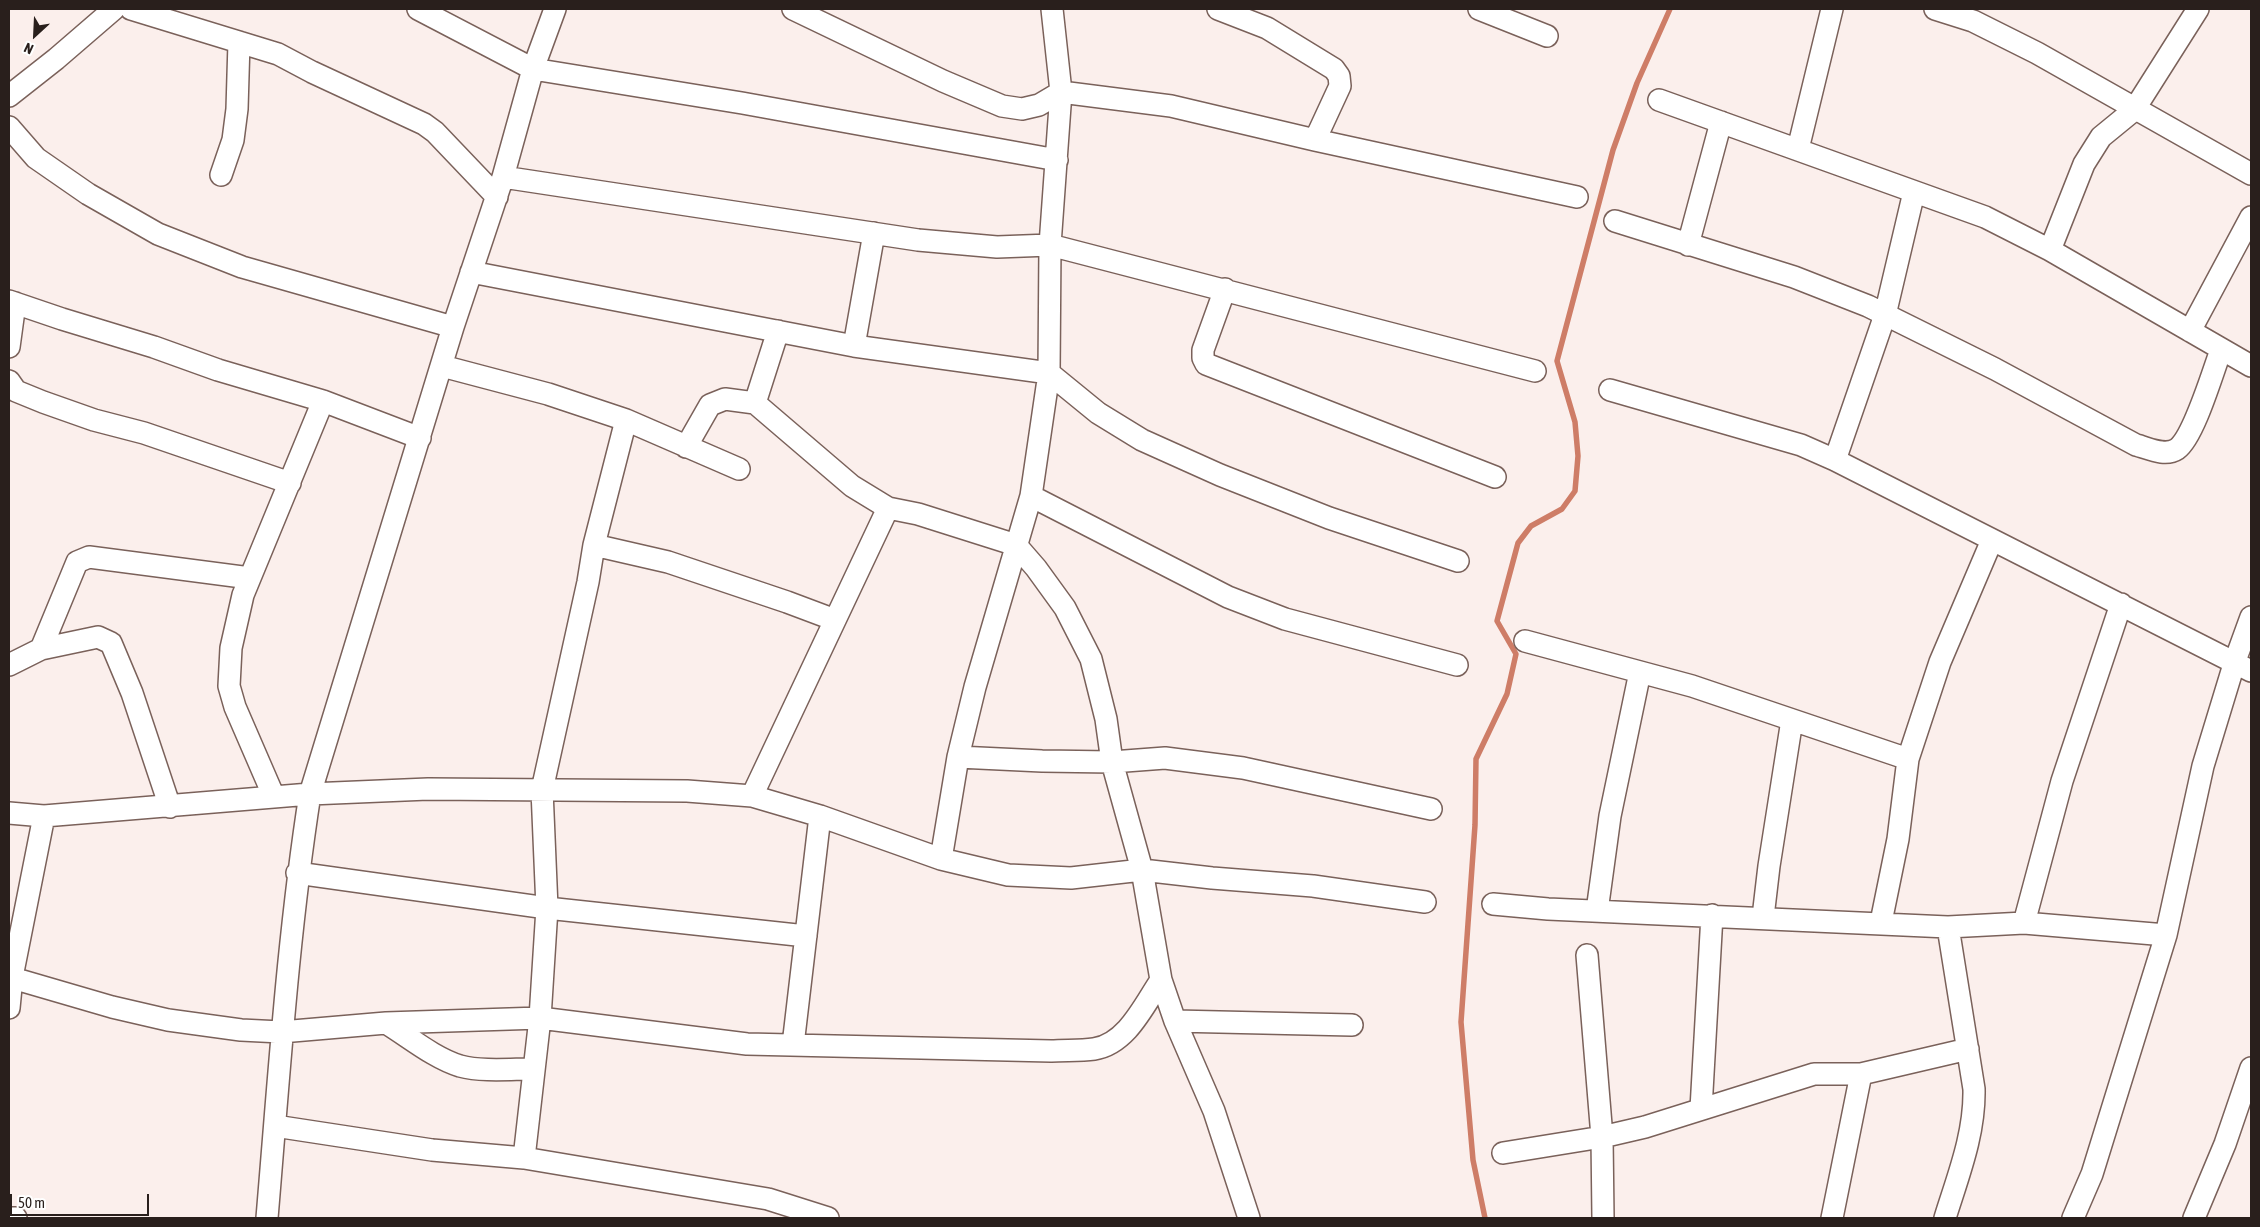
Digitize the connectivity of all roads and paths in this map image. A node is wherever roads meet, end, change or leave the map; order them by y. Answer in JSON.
{"nodes":[{"id":1,"x":114,"y":9,"type":"edge"},
{"id":2,"x":130,"y":9,"type":"edge"},
{"id":3,"x":418,"y":9,"type":"edge"},
{"id":4,"x":555,"y":9,"type":"edge"},
{"id":5,"x":793,"y":9,"type":"edge"},
{"id":6,"x":1051,"y":9,"type":"edge"},
{"id":7,"x":1218,"y":9,"type":"edge"},
{"id":8,"x":1479,"y":9,"type":"edge"},
{"id":9,"x":1832,"y":9,"type":"edge"},
{"id":10,"x":1934,"y":9,"type":"edge"},
{"id":11,"x":2198,"y":9,"type":"edge"},
{"id":12,"x":1547,"y":36,"type":"dead end"},
{"id":13,"x":239,"y":42,"type":"junction"},
{"id":14,"x":533,"y":69,"type":"junction"},
{"id":15,"x":1061,"y":92,"type":"junction"},
{"id":16,"x":9,"y":96,"type":"edge"},
{"id":17,"x":1659,"y":100,"type":"dead end"},
{"id":18,"x":2134,"y":110,"type":"junction"},
{"id":19,"x":1721,"y":122,"type":"junction"},
{"id":20,"x":9,"y":127,"type":"edge"},
{"id":21,"x":1315,"y":140,"type":"junction"},
{"id":22,"x":1798,"y":149,"type":"junction"},
{"id":23,"x":1057,"y":160,"type":"junction"},
{"id":24,"x":2251,"y":174,"type":"edge"},
{"id":25,"x":221,"y":175,"type":"dead end"},
{"id":26,"x":500,"y":187,"type":"junction"},
{"id":27,"x":1914,"y":192,"type":"junction"},
{"id":28,"x":1577,"y":197,"type":"dead end"},
{"id":29,"x":2251,"y":217,"type":"edge"},
{"id":30,"x":1615,"y":221,"type":"dead end"},
{"id":31,"x":874,"y":234,"type":"junction"},
{"id":32,"x":1050,"y":245,"type":"junction"},
{"id":33,"x":1688,"y":245,"type":"junction"},
{"id":34,"x":2050,"y":250,"type":"junction"},
{"id":35,"x":471,"y":272,"type":"junction"},
{"id":36,"x":1225,"y":290,"type":"junction"},
{"id":37,"x":12,"y":302,"type":"edge"},
{"id":38,"x":1885,"y":315,"type":"junction"},
{"id":39,"x":453,"y":327,"type":"junction"},
{"id":40,"x":778,"y":331,"type":"junction"},
{"id":41,"x":2190,"y":331,"type":"junction"},
{"id":42,"x":9,"y":346,"type":"edge"},
{"id":43,"x":854,"y":346,"type":"junction"},
{"id":44,"x":2221,"y":350,"type":"junction"},
{"id":45,"x":442,"y":366,"type":"junction"},
{"id":46,"x":2251,"y":366,"type":"edge"},
{"id":47,"x":1535,"y":371,"type":"dead end"},
{"id":48,"x":1049,"y":373,"type":"junction"},
{"id":49,"x":9,"y":381,"type":"edge"},
{"id":50,"x":1610,"y":390,"type":"dead end"},
{"id":51,"x":323,"y":401,"type":"junction"},
{"id":52,"x":755,"y":403,"type":"junction"},
{"id":53,"x":626,"y":420,"type":"junction"},
{"id":54,"x":420,"y":438,"type":"junction"},
{"id":55,"x":686,"y":447,"type":"junction"},
{"id":56,"x":1835,"y":460,"type":"junction"},
{"id":57,"x":739,"y":469,"type":"dead end"},
{"id":58,"x":1495,"y":477,"type":"dead end"},
{"id":59,"x":290,"y":484,"type":"junction"},
{"id":60,"x":1031,"y":496,"type":"junction"},
{"id":61,"x":888,"y":508,"type":"junction"},
{"id":62,"x":1992,"y":540,"type":"junction"},
{"id":63,"x":594,"y":545,"type":"junction"},
{"id":64,"x":1016,"y":545,"type":"junction"},
{"id":65,"x":1458,"y":561,"type":"dead end"},
{"id":66,"x":250,"y":578,"type":"junction"},
{"id":67,"x":2121,"y":604,"type":"junction"},
{"id":68,"x":2251,"y":617,"type":"edge"},
{"id":69,"x":835,"y":620,"type":"junction"},
{"id":70,"x":1525,"y":641,"type":"dead end"},
{"id":71,"x":41,"y":649,"type":"junction"},
{"id":72,"x":9,"y":665,"type":"edge"},
{"id":73,"x":1457,"y":665,"type":"dead end"},
{"id":74,"x":2243,"y":666,"type":"edge"},
{"id":75,"x":1640,"y":672,"type":"junction"},
{"id":76,"x":1792,"y":720,"type":"junction"},
{"id":77,"x":958,"y":757,"type":"junction"},
{"id":78,"x":1908,"y":759,"type":"junction"},
{"id":79,"x":1112,"y":762,"type":"junction"},
{"id":80,"x":542,"y":790,"type":"junction"},
{"id":81,"x":310,"y":794,"type":"junction"},
{"id":82,"x":752,"y":796,"type":"junction"},
{"id":83,"x":274,"y":797,"type":"junction"},
{"id":84,"x":170,"y":807,"type":"junction"},
{"id":85,"x":1431,"y":809,"type":"dead end"},
{"id":86,"x":9,"y":813,"type":"edge"},
{"id":87,"x":44,"y":816,"type":"junction"},
{"id":88,"x":820,"y":816,"type":"junction"},
{"id":89,"x":940,"y":859,"type":"junction"},
{"id":90,"x":1142,"y":870,"type":"junction"},
{"id":91,"x":298,"y":873,"type":"junction"},
{"id":92,"x":1425,"y":902,"type":"dead end"},
{"id":93,"x":1493,"y":904,"type":"dead end"},
{"id":94,"x":547,"y":908,"type":"junction"},
{"id":95,"x":1597,"y":911,"type":"junction"},
{"id":96,"x":1712,"y":915,"type":"junction"},
{"id":97,"x":1763,"y":917,"type":"junction"},
{"id":98,"x":1881,"y":922,"type":"junction"},
{"id":99,"x":2024,"y":924,"type":"junction"},
{"id":100,"x":1948,"y":927,"type":"junction"},
{"id":101,"x":2166,"y":935,"type":"junction"},
{"id":102,"x":806,"y":936,"type":"junction"},
{"id":103,"x":1587,"y":955,"type":"dead end"},
{"id":104,"x":10,"y":977,"type":"edge"},
{"id":105,"x":1160,"y":980,"type":"junction"},
{"id":106,"x":9,"y":1008,"type":"edge"},
{"id":107,"x":540,"y":1018,"type":"junction"},
{"id":108,"x":1175,"y":1021,"type":"junction"},
{"id":109,"x":386,"y":1023,"type":"junction"},
{"id":110,"x":1352,"y":1025,"type":"dead end"},
{"id":111,"x":281,"y":1032,"type":"junction"},
{"id":112,"x":794,"y":1046,"type":"junction"},
{"id":113,"x":1968,"y":1049,"type":"junction"},
{"id":114,"x":2251,"y":1068,"type":"edge"},
{"id":115,"x":534,"y":1069,"type":"junction"},
{"id":116,"x":1861,"y":1074,"type":"junction"},
{"id":117,"x":1701,"y":1110,"type":"junction"},
{"id":118,"x":275,"y":1126,"type":"junction"},
{"id":119,"x":1602,"y":1137,"type":"junction"},
{"id":120,"x":1503,"y":1153,"type":"dead end"},
{"id":121,"x":524,"y":1158,"type":"junction"},
{"id":122,"x":9,"y":1218,"type":"edge"},
{"id":123,"x":16,"y":1218,"type":"edge"},
{"id":124,"x":267,"y":1218,"type":"edge"},
{"id":125,"x":828,"y":1218,"type":"edge"},
{"id":126,"x":1250,"y":1218,"type":"edge"},
{"id":127,"x":1603,"y":1218,"type":"edge"},
{"id":128,"x":1832,"y":1218,"type":"edge"},
{"id":129,"x":1945,"y":1218,"type":"edge"},
{"id":130,"x":2073,"y":1218,"type":"edge"},
{"id":131,"x":2194,"y":1218,"type":"edge"}],
"edges":[{"from":1,"to":16,"type":"street"},
{"from":2,"to":13,"type":"street"},
{"from":3,"to":14,"type":"street"},
{"from":4,"to":14,"type":"street"},
{"from":5,"to":15,"type":"street"},
{"from":6,"to":15,"type":"street"},
{"from":7,"to":21,"type":"street"},
{"from":8,"to":12,"type":"street"},
{"from":9,"to":22,"type":"street"},
{"from":10,"to":18,"type":"street"},
{"from":11,"to":18,"type":"street"},
{"from":13,"to":25,"type":"street"},
{"from":13,"to":26,"type":"street"},
{"from":14,"to":23,"type":"street"},
{"from":14,"to":26,"type":"street"},
{"from":15,"to":21,"type":"street"},
{"from":15,"to":23,"type":"street"},
{"from":17,"to":19,"type":"street"},
{"from":18,"to":24,"type":"street"},
{"from":18,"to":34,"type":"street"},
{"from":19,"to":22,"type":"street"},
{"from":19,"to":33,"type":"street"},
{"from":20,"to":39,"type":"street"},
{"from":21,"to":28,"type":"street"},
{"from":22,"to":27,"type":"street"},
{"from":23,"to":32,"type":"street"},
{"from":26,"to":31,"type":"street"},
{"from":26,"to":35,"type":"street"},
{"from":27,"to":34,"type":"street"},
{"from":27,"to":38,"type":"street"},
{"from":29,"to":41,"type":"street"},
{"from":30,"to":33,"type":"street"},
{"from":31,"to":32,"type":"street"},
{"from":31,"to":43,"type":"street"},
{"from":32,"to":36,"type":"street"},
{"from":32,"to":48,"type":"street"},
{"from":33,"to":38,"type":"street"},
{"from":34,"to":41,"type":"street"},
{"from":35,"to":39,"type":"street"},
{"from":35,"to":40,"type":"street"},
{"from":36,"to":47,"type":"street"},
{"from":36,"to":58,"type":"street"},
{"from":37,"to":42,"type":"street"},
{"from":37,"to":51,"type":"street"},
{"from":38,"to":44,"type":"street"},
{"from":38,"to":56,"type":"street"},
{"from":39,"to":45,"type":"street"},
{"from":40,"to":43,"type":"street"},
{"from":40,"to":52,"type":"street"},
{"from":41,"to":44,"type":"street"},
{"from":43,"to":48,"type":"street"},
{"from":44,"to":46,"type":"street"},
{"from":45,"to":53,"type":"street"},
{"from":45,"to":54,"type":"street"},
{"from":48,"to":60,"type":"street"},
{"from":48,"to":65,"type":"street"},
{"from":49,"to":59,"type":"street"},
{"from":50,"to":56,"type":"street"},
{"from":51,"to":54,"type":"street"},
{"from":51,"to":59,"type":"street"},
{"from":52,"to":55,"type":"street"},
{"from":52,"to":61,"type":"street"},
{"from":53,"to":55,"type":"street"},
{"from":53,"to":63,"type":"street"},
{"from":54,"to":81,"type":"street"},
{"from":55,"to":57,"type":"street"},
{"from":56,"to":62,"type":"street"},
{"from":59,"to":66,"type":"street"},
{"from":60,"to":64,"type":"street"},
{"from":60,"to":73,"type":"street"},
{"from":61,"to":64,"type":"street"},
{"from":61,"to":69,"type":"street"},
{"from":62,"to":67,"type":"street"},
{"from":62,"to":78,"type":"street"},
{"from":63,"to":69,"type":"street"},
{"from":63,"to":80,"type":"street"},
{"from":64,"to":77,"type":"street"},
{"from":64,"to":79,"type":"street"},
{"from":66,"to":71,"type":"street"},
{"from":66,"to":83,"type":"street"},
{"from":67,"to":74,"type":"street"},
{"from":67,"to":99,"type":"street"},
{"from":68,"to":74,"type":"street"},
{"from":69,"to":82,"type":"street"},
{"from":70,"to":75,"type":"street"},
{"from":71,"to":72,"type":"street"},
{"from":71,"to":84,"type":"street"},
{"from":74,"to":101,"type":"street"},
{"from":75,"to":76,"type":"street"},
{"from":75,"to":95,"type":"street"},
{"from":76,"to":78,"type":"street"},
{"from":76,"to":97,"type":"street"},
{"from":77,"to":79,"type":"street"},
{"from":77,"to":89,"type":"street"},
{"from":78,"to":98,"type":"street"},
{"from":79,"to":85,"type":"street"},
{"from":79,"to":90,"type":"street"},
{"from":80,"to":81,"type":"street"},
{"from":80,"to":82,"type":"street"},
{"from":80,"to":94,"type":"street"},
{"from":81,"to":83,"type":"street"},
{"from":81,"to":91,"type":"street"},
{"from":82,"to":88,"type":"street"},
{"from":83,"to":84,"type":"street"},
{"from":84,"to":87,"type":"street"},
{"from":86,"to":87,"type":"street"},
{"from":87,"to":104,"type":"street"},
{"from":88,"to":89,"type":"street"},
{"from":88,"to":102,"type":"street"},
{"from":89,"to":90,"type":"street"},
{"from":90,"to":92,"type":"street"},
{"from":90,"to":105,"type":"street"},
{"from":91,"to":94,"type":"street"},
{"from":91,"to":111,"type":"street"},
{"from":93,"to":95,"type":"street"},
{"from":94,"to":102,"type":"street"},
{"from":94,"to":107,"type":"street"},
{"from":95,"to":96,"type":"street"},
{"from":96,"to":97,"type":"street"},
{"from":96,"to":117,"type":"street"},
{"from":97,"to":98,"type":"street"},
{"from":98,"to":100,"type":"street"},
{"from":99,"to":100,"type":"street"},
{"from":99,"to":101,"type":"street"},
{"from":100,"to":113,"type":"street"},
{"from":101,"to":130,"type":"street"},
{"from":102,"to":112,"type":"street"},
{"from":103,"to":119,"type":"street"},
{"from":104,"to":106,"type":"street"},
{"from":104,"to":111,"type":"street"},
{"from":105,"to":108,"type":"street"},
{"from":105,"to":112,"type":"street"},
{"from":107,"to":109,"type":"street"},
{"from":107,"to":112,"type":"street"},
{"from":107,"to":115,"type":"street"},
{"from":108,"to":110,"type":"street"},
{"from":108,"to":126,"type":"street"},
{"from":109,"to":111,"type":"street"},
{"from":109,"to":115,"type":"street"},
{"from":111,"to":118,"type":"street"},
{"from":113,"to":116,"type":"street"},
{"from":113,"to":129,"type":"street"},
{"from":114,"to":131,"type":"street"},
{"from":115,"to":121,"type":"street"},
{"from":116,"to":117,"type":"street"},
{"from":116,"to":128,"type":"street"},
{"from":117,"to":119,"type":"street"},
{"from":118,"to":121,"type":"street"},
{"from":118,"to":124,"type":"street"},
{"from":119,"to":120,"type":"street"},
{"from":119,"to":127,"type":"street"},
{"from":121,"to":125,"type":"street"},
{"from":122,"to":123,"type":"street"}]}
